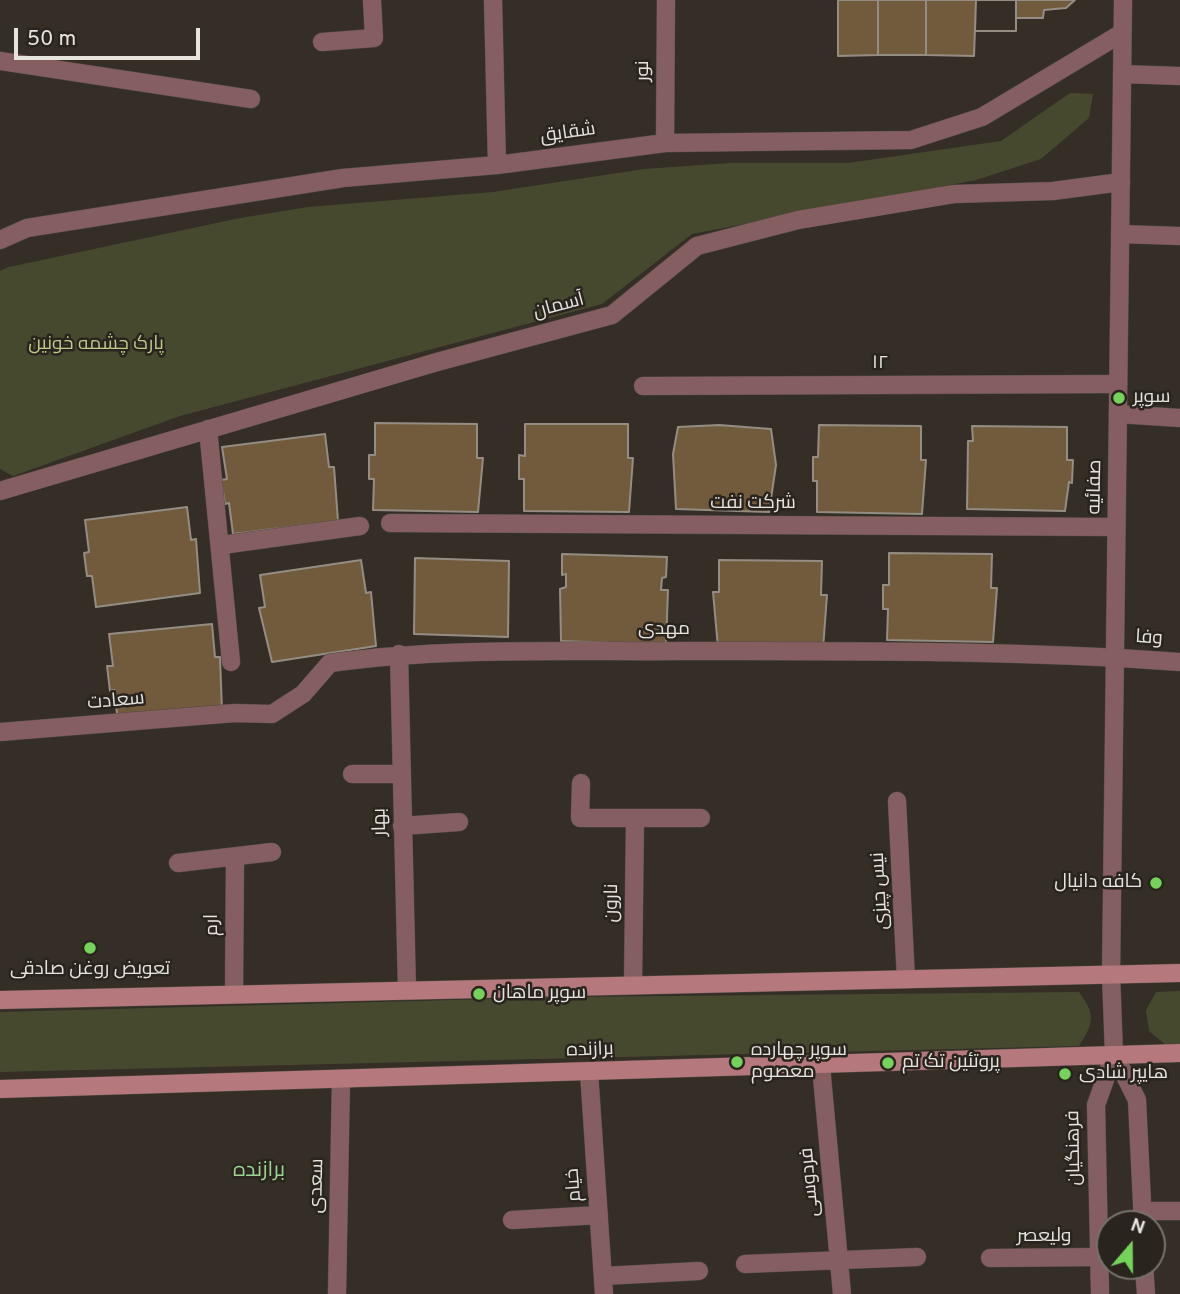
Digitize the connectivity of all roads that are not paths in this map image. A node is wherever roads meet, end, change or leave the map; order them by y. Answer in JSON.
{"nodes":[{"id":1,"x":372,"y":0,"type":"edge"},
{"id":2,"x":493,"y":0,"type":"edge"},
{"id":3,"x":666,"y":0,"type":"edge"},
{"id":4,"x":1123,"y":0,"type":"edge"},
{"id":5,"x":1122,"y":33,"type":"junction"},
{"id":6,"x":323,"y":42,"type":"dead end"},
{"id":7,"x":0,"y":61,"type":"edge"},
{"id":8,"x":1122,"y":74,"type":"junction"},
{"id":9,"x":1180,"y":76,"type":"edge"},
{"id":10,"x":250,"y":99,"type":"dead end"},
{"id":11,"x":665,"y":143,"type":"junction"},
{"id":12,"x":497,"y":165,"type":"junction"},
{"id":13,"x":1121,"y":182,"type":"junction"},
{"id":14,"x":1120,"y":234,"type":"junction"},
{"id":15,"x":1180,"y":236,"type":"edge"},
{"id":16,"x":0,"y":240,"type":"edge"},
{"id":17,"x":1118,"y":384,"type":"junction"},
{"id":18,"x":643,"y":386,"type":"dead end"},
{"id":19,"x":1118,"y":414,"type":"junction"},
{"id":20,"x":1180,"y":418,"type":"edge"},
{"id":21,"x":208,"y":429,"type":"junction"},
{"id":22,"x":0,"y":491,"type":"edge"},
{"id":23,"x":390,"y":523,"type":"dead end"},
{"id":24,"x":360,"y":526,"type":"dead end"},
{"id":25,"x":1116,"y":527,"type":"junction"},
{"id":26,"x":222,"y":545,"type":"junction"},
{"id":27,"x":399,"y":654,"type":"junction"},
{"id":28,"x":1115,"y":657,"type":"junction"},
{"id":29,"x":231,"y":662,"type":"dead end"},
{"id":30,"x":1180,"y":662,"type":"edge"},
{"id":31,"x":234,"y":713,"type":"joint"},
{"id":32,"x":0,"y":733,"type":"edge"},
{"id":33,"x":352,"y":774,"type":"dead end"},
{"id":34,"x":401,"y":774,"type":"junction"},
{"id":35,"x":581,"y":783,"type":"dead end"},
{"id":36,"x":897,"y":801,"type":"dead end"},
{"id":37,"x":701,"y":818,"type":"dead end"},
{"id":38,"x":635,"y":820,"type":"junction"},
{"id":39,"x":459,"y":822,"type":"dead end"},
{"id":40,"x":402,"y":826,"type":"junction"},
{"id":41,"x":272,"y":852,"type":"dead end"},
{"id":42,"x":235,"y":857,"type":"junction"},
{"id":43,"x":178,"y":863,"type":"dead end"},
{"id":44,"x":1180,"y":973,"type":"edge"},
{"id":45,"x":1111,"y":975,"type":"junction"},
{"id":46,"x":906,"y":979,"type":"junction"},
{"id":47,"x":633,"y":985,"type":"junction"},
{"id":48,"x":407,"y":990,"type":"junction"},
{"id":49,"x":234,"y":994,"type":"junction"},
{"id":50,"x":0,"y":1000,"type":"edge"},
{"id":51,"x":1180,"y":1053,"type":"edge"},
{"id":52,"x":1114,"y":1054,"type":"junction"},
{"id":53,"x":821,"y":1066,"type":"junction"},
{"id":54,"x":589,"y":1072,"type":"junction"},
{"id":55,"x":341,"y":1079,"type":"junction"},
{"id":56,"x":0,"y":1089,"type":"edge"},
{"id":57,"x":1097,"y":1210,"type":"edge"},
{"id":58,"x":1142,"y":1210,"type":"edge"},
{"id":59,"x":599,"y":1215,"type":"junction"},
{"id":60,"x":512,"y":1220,"type":"dead end"},
{"id":61,"x":917,"y":1257,"type":"dead end"},
{"id":62,"x":1096,"y":1257,"type":"edge"},
{"id":63,"x":990,"y":1258,"type":"dead end"},
{"id":64,"x":839,"y":1260,"type":"junction"},
{"id":65,"x":745,"y":1264,"type":"dead end"},
{"id":66,"x":699,"y":1271,"type":"dead end"},
{"id":67,"x":604,"y":1285,"type":"edge"},
{"id":68,"x":337,"y":1294,"type":"edge"},
{"id":69,"x":842,"y":1294,"type":"edge"}],
"edges":[{"from":1,"to":6,"type":"street"},
{"from":2,"to":12,"type":"street"},
{"from":3,"to":11,"type":"street","name":"نور"},
{"from":4,"to":5,"type":"street","name":"صفائیه"},
{"from":5,"to":8,"type":"street","name":"صفائیه"},
{"from":5,"to":11,"type":"street","name":"شقایق"},
{"from":7,"to":10,"type":"street"},
{"from":8,"to":9,"type":"street"},
{"from":8,"to":13,"type":"street","name":"صفائیه"},
{"from":11,"to":12,"type":"street","name":"شقایق"},
{"from":12,"to":16,"type":"street","name":"شقایق"},
{"from":13,"to":14,"type":"street","name":"صفائیه"},
{"from":13,"to":21,"type":"street","name":"آسمان"},
{"from":14,"to":15,"type":"street"},
{"from":14,"to":17,"type":"street","name":"صفائیه"},
{"from":17,"to":18,"type":"street","name":"۱۲"},
{"from":17,"to":19,"type":"street","name":"صفائیه"},
{"from":19,"to":20,"type":"street"},
{"from":19,"to":25,"type":"street","name":"صفائیه"},
{"from":21,"to":22,"type":"street","name":"آسمان"},
{"from":21,"to":26,"type":"street"},
{"from":23,"to":25,"type":"street","name":"شرکت نفت"},
{"from":24,"to":26,"type":"street"},
{"from":25,"to":28,"type":"street","name":"صفائیه"},
{"from":26,"to":29,"type":"street"},
{"from":27,"to":28,"type":"street","name":"مهدی"},
{"from":27,"to":31,"type":"street","name":"مهدی"},
{"from":27,"to":34,"type":"street","name":"بهار"},
{"from":28,"to":30,"type":"street","name":"وفا"},
{"from":28,"to":45,"type":"street","name":"صفائیه"},
{"from":31,"to":32,"type":"street","name":"سعادت"},
{"from":33,"to":34,"type":"street"},
{"from":34,"to":40,"type":"street","name":"بهار"},
{"from":35,"to":38,"type":"street"},
{"from":36,"to":46,"type":"street","name":"نیس چیزی"},
{"from":37,"to":38,"type":"street"},
{"from":38,"to":47,"type":"street","name":"نارون"},
{"from":39,"to":40,"type":"street"},
{"from":40,"to":48,"type":"street","name":"بهار"},
{"from":41,"to":42,"type":"street"},
{"from":42,"to":43,"type":"street"},
{"from":42,"to":49,"type":"street","name":"ارم"},
{"from":44,"to":45,"type":"main road"},
{"from":45,"to":46,"type":"main road"},
{"from":45,"to":52,"type":"street","name":"صفائیه"},
{"from":46,"to":47,"type":"main road"},
{"from":47,"to":48,"type":"main road"},
{"from":48,"to":49,"type":"main road"},
{"from":49,"to":50,"type":"main road"},
{"from":51,"to":52,"type":"main road","name":"برازنده"},
{"from":52,"to":53,"type":"main road","name":"برازنده"},
{"from":52,"to":57,"type":"street","name":"فرهنگیان"},
{"from":52,"to":58,"type":"street"},
{"from":53,"to":54,"type":"main road","name":"برازنده"},
{"from":53,"to":64,"type":"street","name":"فردوسی"},
{"from":54,"to":55,"type":"main road","name":"برازنده"},
{"from":54,"to":59,"type":"street","name":"خیام"},
{"from":55,"to":56,"type":"main road","name":"برازنده"},
{"from":55,"to":68,"type":"street","name":"سعدی"},
{"from":59,"to":60,"type":"street"},
{"from":59,"to":67,"type":"street","name":"خیام"},
{"from":61,"to":64,"type":"street"},
{"from":62,"to":63,"type":"street","name":"ولیعصر"},
{"from":64,"to":65,"type":"street"},
{"from":64,"to":69,"type":"street","name":"فردوسی"},
{"from":66,"to":67,"type":"street"}]}
